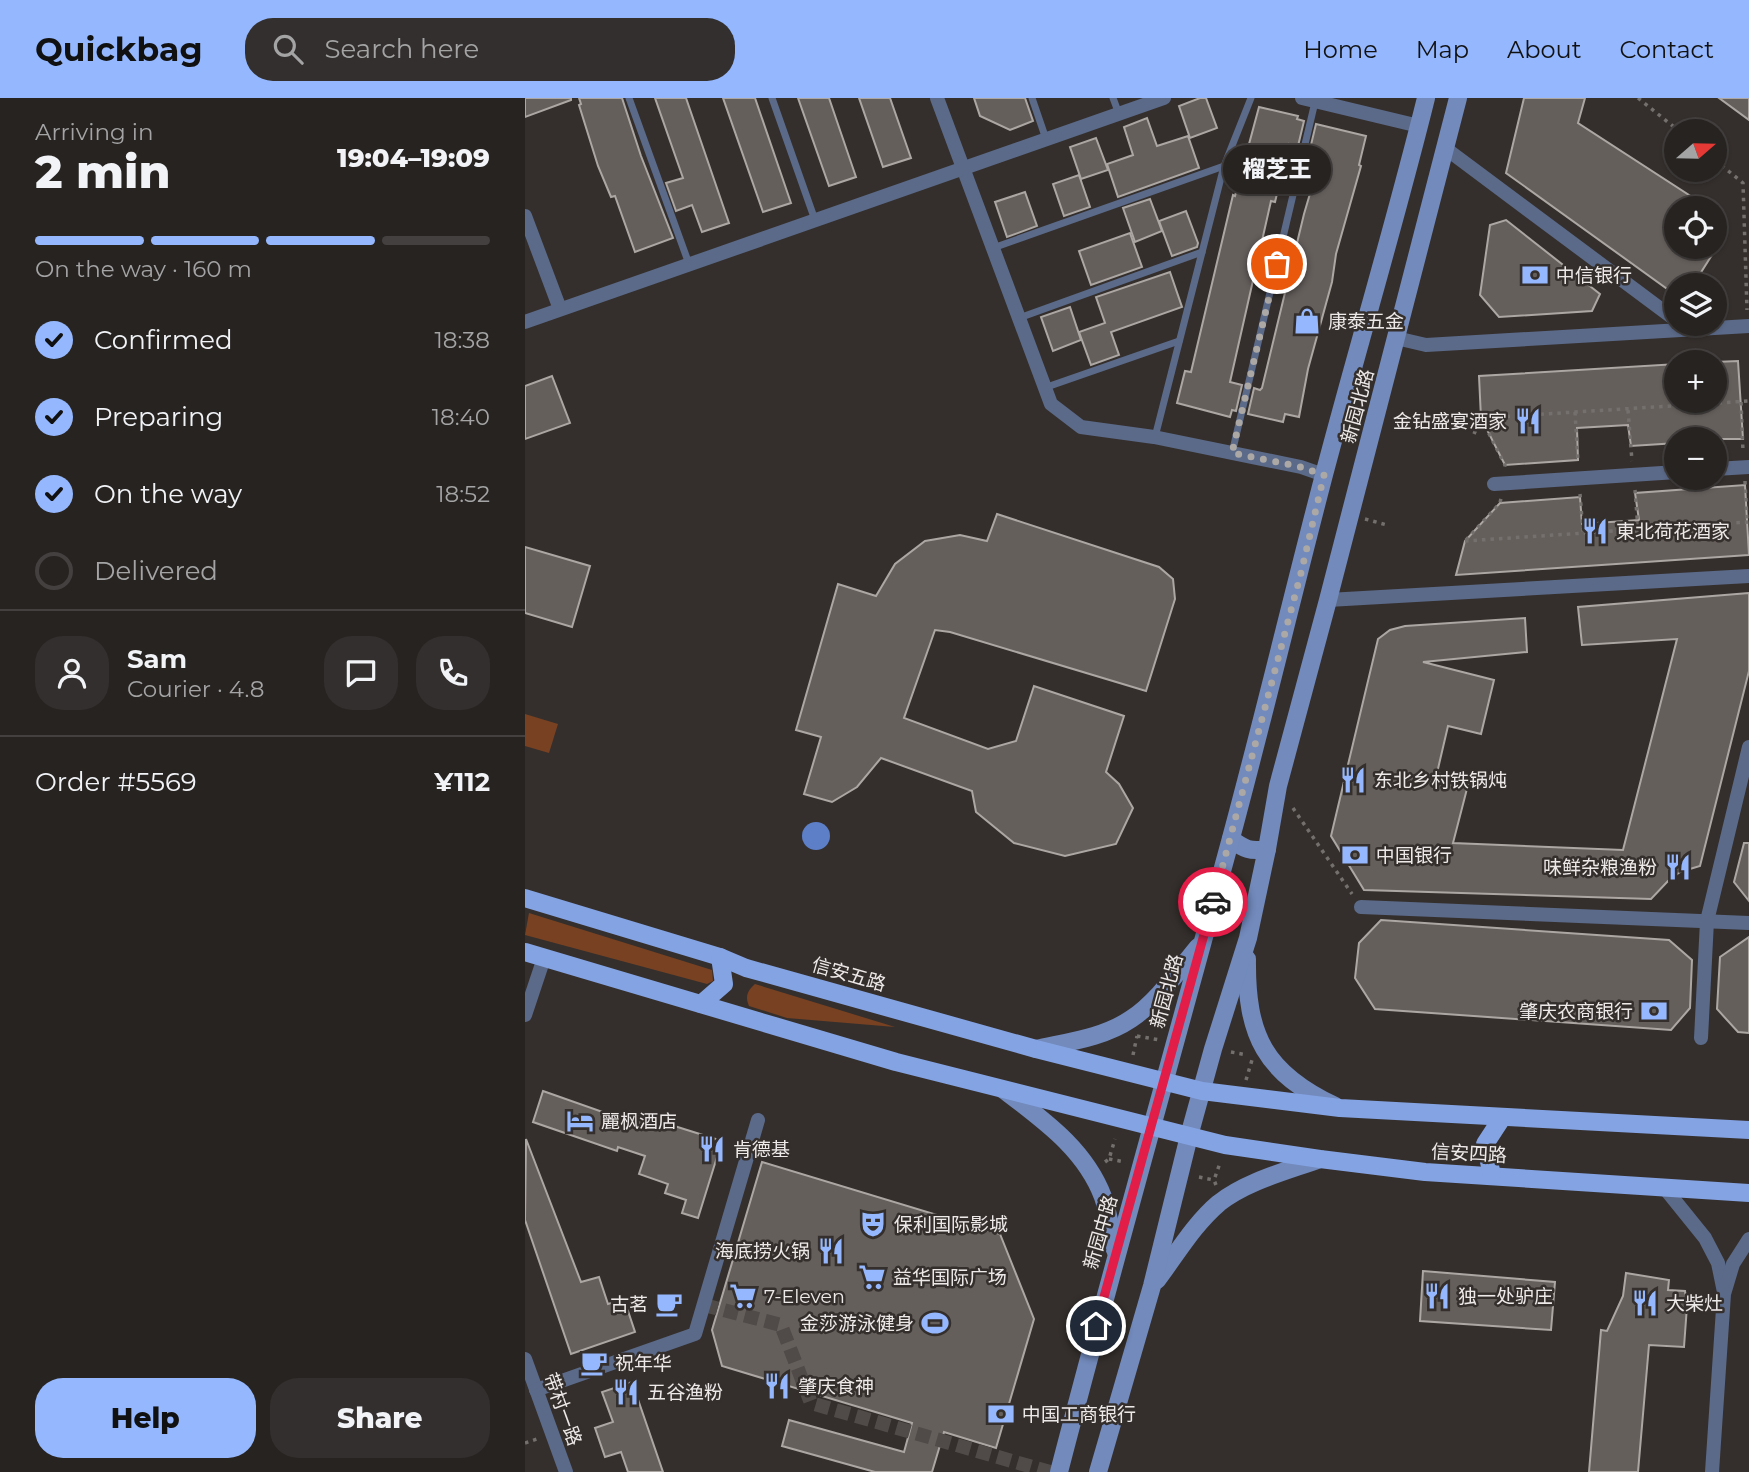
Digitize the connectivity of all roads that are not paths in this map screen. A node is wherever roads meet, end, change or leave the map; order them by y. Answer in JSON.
{"nodes":[{"id":1,"x":629,"y":98,"type":"edge"},
{"id":2,"x":772,"y":98,"type":"edge"},
{"id":3,"x":937,"y":98,"type":"edge"},
{"id":4,"x":1032,"y":98,"type":"edge"},
{"id":5,"x":1114,"y":98,"type":"edge"},
{"id":6,"x":1164,"y":98,"type":"edge"},
{"id":7,"x":1251,"y":98,"type":"edge"},
{"id":8,"x":1426,"y":98,"type":"edge"},
{"id":9,"x":1458,"y":98,"type":"edge"},
{"id":10,"x":1309,"y":100,"type":"edge"},
{"id":11,"x":1119,"y":114,"type":"junction"},
{"id":12,"x":1419,"y":126,"type":"junction"},
{"id":13,"x":1046,"y":139,"type":"junction"},
{"id":14,"x":1445,"y":148,"type":"junction"},
{"id":15,"x":1224,"y":166,"type":"junction"},
{"id":16,"x":963,"y":168,"type":"junction"},
{"id":17,"x":525,"y":216,"type":"edge"},
{"id":18,"x":815,"y":220,"type":"junction"},
{"id":19,"x":992,"y":248,"type":"junction"},
{"id":20,"x":1202,"y":252,"type":"junction"},
{"id":21,"x":689,"y":264,"type":"junction"},
{"id":22,"x":560,"y":309,"type":"junction"},
{"id":23,"x":1664,"y":312,"type":"edge"},
{"id":24,"x":1018,"y":318,"type":"junction"},
{"id":25,"x":525,"y":322,"type":"edge"},
{"id":26,"x":1664,"y":326,"type":"edge"},
{"id":27,"x":1727,"y":326,"type":"edge"},
{"id":28,"x":1748,"y":326,"type":"edge"},
{"id":29,"x":1396,"y":338,"type":"junction"},
{"id":30,"x":1179,"y":341,"type":"junction"},
{"id":31,"x":1044,"y":388,"type":"junction"},
{"id":32,"x":1154,"y":437,"type":"junction"},
{"id":33,"x":1232,"y":453,"type":"junction"},
{"id":34,"x":1749,"y":467,"type":"edge"},
{"id":35,"x":1727,"y":468,"type":"edge"},
{"id":36,"x":1664,"y":473,"type":"edge"},
{"id":37,"x":1324,"y":475,"type":"junction"},
{"id":38,"x":1494,"y":484,"type":"dead end"},
{"id":39,"x":1749,"y":576,"type":"edge"},
{"id":40,"x":1328,"y":600,"type":"junction"},
{"id":41,"x":1749,"y":747,"type":"edge"},
{"id":42,"x":1231,"y":839,"type":"junction"},
{"id":43,"x":1267,"y":849,"type":"junction"},
{"id":44,"x":525,"y":898,"type":"edge"},
{"id":45,"x":1361,"y":907,"type":"road end"},
{"id":46,"x":1707,"y":921,"type":"junction"},
{"id":47,"x":1749,"y":923,"type":"edge"},
{"id":48,"x":1248,"y":938,"type":"junction"},
{"id":49,"x":1201,"y":944,"type":"junction"},
{"id":50,"x":525,"y":952,"type":"edge"},
{"id":51,"x":720,"y":957,"type":"junction"},
{"id":52,"x":544,"y":958,"type":"junction"},
{"id":53,"x":701,"y":1004,"type":"junction"},
{"id":54,"x":525,"y":1014,"type":"edge"},
{"id":55,"x":1701,"y":1038,"type":"dead end"},
{"id":56,"x":1036,"y":1049,"type":"junction"},
{"id":57,"x":1164,"y":1083,"type":"junction"},
{"id":58,"x":1004,"y":1090,"type":"junction"},
{"id":59,"x":1202,"y":1091,"type":"junction"},
{"id":60,"x":1340,"y":1108,"type":"junction"},
{"id":61,"x":1501,"y":1118,"type":"junction"},
{"id":62,"x":758,"y":1120,"type":"dead end"},
{"id":63,"x":1153,"y":1126,"type":"junction"},
{"id":64,"x":1749,"y":1130,"type":"edge"},
{"id":65,"x":1188,"y":1136,"type":"junction"},
{"id":66,"x":1320,"y":1160,"type":"junction"},
{"id":67,"x":1492,"y":1175,"type":"junction"},
{"id":68,"x":1663,"y":1186,"type":"junction"},
{"id":69,"x":1749,"y":1193,"type":"edge"},
{"id":70,"x":1749,"y":1239,"type":"edge"},
{"id":71,"x":1115,"y":1254,"type":"junction"},
{"id":72,"x":1152,"y":1286,"type":"junction"},
{"id":73,"x":1724,"y":1294,"type":"junction"},
{"id":74,"x":525,"y":1359,"type":"edge"},
{"id":75,"x":536,"y":1390,"type":"junction"},
{"id":76,"x":566,"y":1472,"type":"edge"},
{"id":77,"x":1059,"y":1472,"type":"edge"},
{"id":78,"x":1098,"y":1472,"type":"edge"},
{"id":79,"x":1712,"y":1472,"type":"edge"}],
"edges":[{"from":1,"to":21,"type":"lane"},
{"from":2,"to":18,"type":"lane"},
{"from":3,"to":16,"type":"street"},
{"from":4,"to":13,"type":"lane"},
{"from":5,"to":11,"type":"lane"},
{"from":6,"to":11,"type":"street"},
{"from":7,"to":15,"type":"lane"},
{"from":8,"to":12,"type":"main road","name":"新园北路"},
{"from":9,"to":14,"type":"main road","name":"新园北路"},
{"from":10,"to":12,"type":"street"},
{"from":10,"to":33,"type":"lane"},
{"from":11,"to":13,"type":"street"},
{"from":12,"to":37,"type":"main road","name":"新园北路"},
{"from":13,"to":16,"type":"street"},
{"from":14,"to":23,"type":"street"},
{"from":14,"to":29,"type":"main road","name":"新园北路"},
{"from":15,"to":19,"type":"lane"},
{"from":15,"to":20,"type":"lane"},
{"from":16,"to":18,"type":"street"},
{"from":16,"to":19,"type":"street"},
{"from":17,"to":22,"type":"street"},
{"from":18,"to":21,"type":"street"},
{"from":19,"to":24,"type":"street"},
{"from":20,"to":24,"type":"lane"},
{"from":20,"to":30,"type":"lane"},
{"from":21,"to":22,"type":"street"},
{"from":22,"to":25,"type":"street"},
{"from":24,"to":31,"type":"street"},
{"from":26,"to":29,"type":"street"},
{"from":27,"to":28,"type":"street"},
{"from":29,"to":40,"type":"main road","name":"新园北路"},
{"from":30,"to":31,"type":"lane"},
{"from":30,"to":32,"type":"lane"},
{"from":31,"to":32,"type":"street"},
{"from":32,"to":33,"type":"street"},
{"from":33,"to":37,"type":"street"},
{"from":34,"to":35,"type":"street"},
{"from":36,"to":38,"type":"street"},
{"from":37,"to":42,"type":"main road","name":"新园北路"},
{"from":39,"to":40,"type":"street"},
{"from":40,"to":43,"type":"main road","name":"新园北路"},
{"from":41,"to":46,"type":"street"},
{"from":42,"to":43,"type":"main road"},
{"from":42,"to":49,"type":"main road","name":"新园北路"},
{"from":43,"to":48,"type":"main road","name":"新园北路"},
{"from":44,"to":51,"type":"main road","name":"信安五路"},
{"from":45,"to":46,"type":"street"},
{"from":46,"to":47,"type":"street"},
{"from":46,"to":55,"type":"street"},
{"from":48,"to":59,"type":"main road","name":"新园北路"},
{"from":48,"to":60,"type":"main road"},
{"from":49,"to":56,"type":"main road"},
{"from":49,"to":57,"type":"main road","name":"新园北路"},
{"from":50,"to":52,"type":"main road"},
{"from":51,"to":53,"type":"main road"},
{"from":51,"to":56,"type":"main road","name":"信安五路"},
{"from":52,"to":53,"type":"main road"},
{"from":52,"to":54,"type":"street"},
{"from":53,"to":58,"type":"main road"},
{"from":56,"to":57,"type":"main road","name":"信安五路"},
{"from":57,"to":59,"type":"main road","name":"信安五路"},
{"from":57,"to":63,"type":"main road","name":"新园北路"},
{"from":58,"to":63,"type":"main road"},
{"from":58,"to":71,"type":"main road"},
{"from":59,"to":60,"type":"main road","name":"信安四路"},
{"from":59,"to":65,"type":"main road","name":"新园北路"},
{"from":60,"to":61,"type":"main road","name":"信安四路"},
{"from":61,"to":64,"type":"main road","name":"信安四路"},
{"from":61,"to":67,"type":"main road"},
{"from":62,"to":75,"type":"street"},
{"from":63,"to":65,"type":"main road","name":"信安四路"},
{"from":63,"to":71,"type":"main road","name":"新园中路"},
{"from":65,"to":66,"type":"main road","name":"信安四路"},
{"from":65,"to":72,"type":"main road"},
{"from":66,"to":67,"type":"main road","name":"信安四路"},
{"from":66,"to":72,"type":"main road"},
{"from":67,"to":68,"type":"main road","name":"信安四路"},
{"from":68,"to":69,"type":"main road","name":"信安四路"},
{"from":68,"to":73,"type":"street"},
{"from":70,"to":73,"type":"street"},
{"from":71,"to":77,"type":"main road","name":"新园中路"},
{"from":72,"to":78,"type":"main road"},
{"from":73,"to":79,"type":"street"},
{"from":74,"to":75,"type":"street","name":"带村一路"},
{"from":75,"to":76,"type":"street","name":"带村一路"}]}
